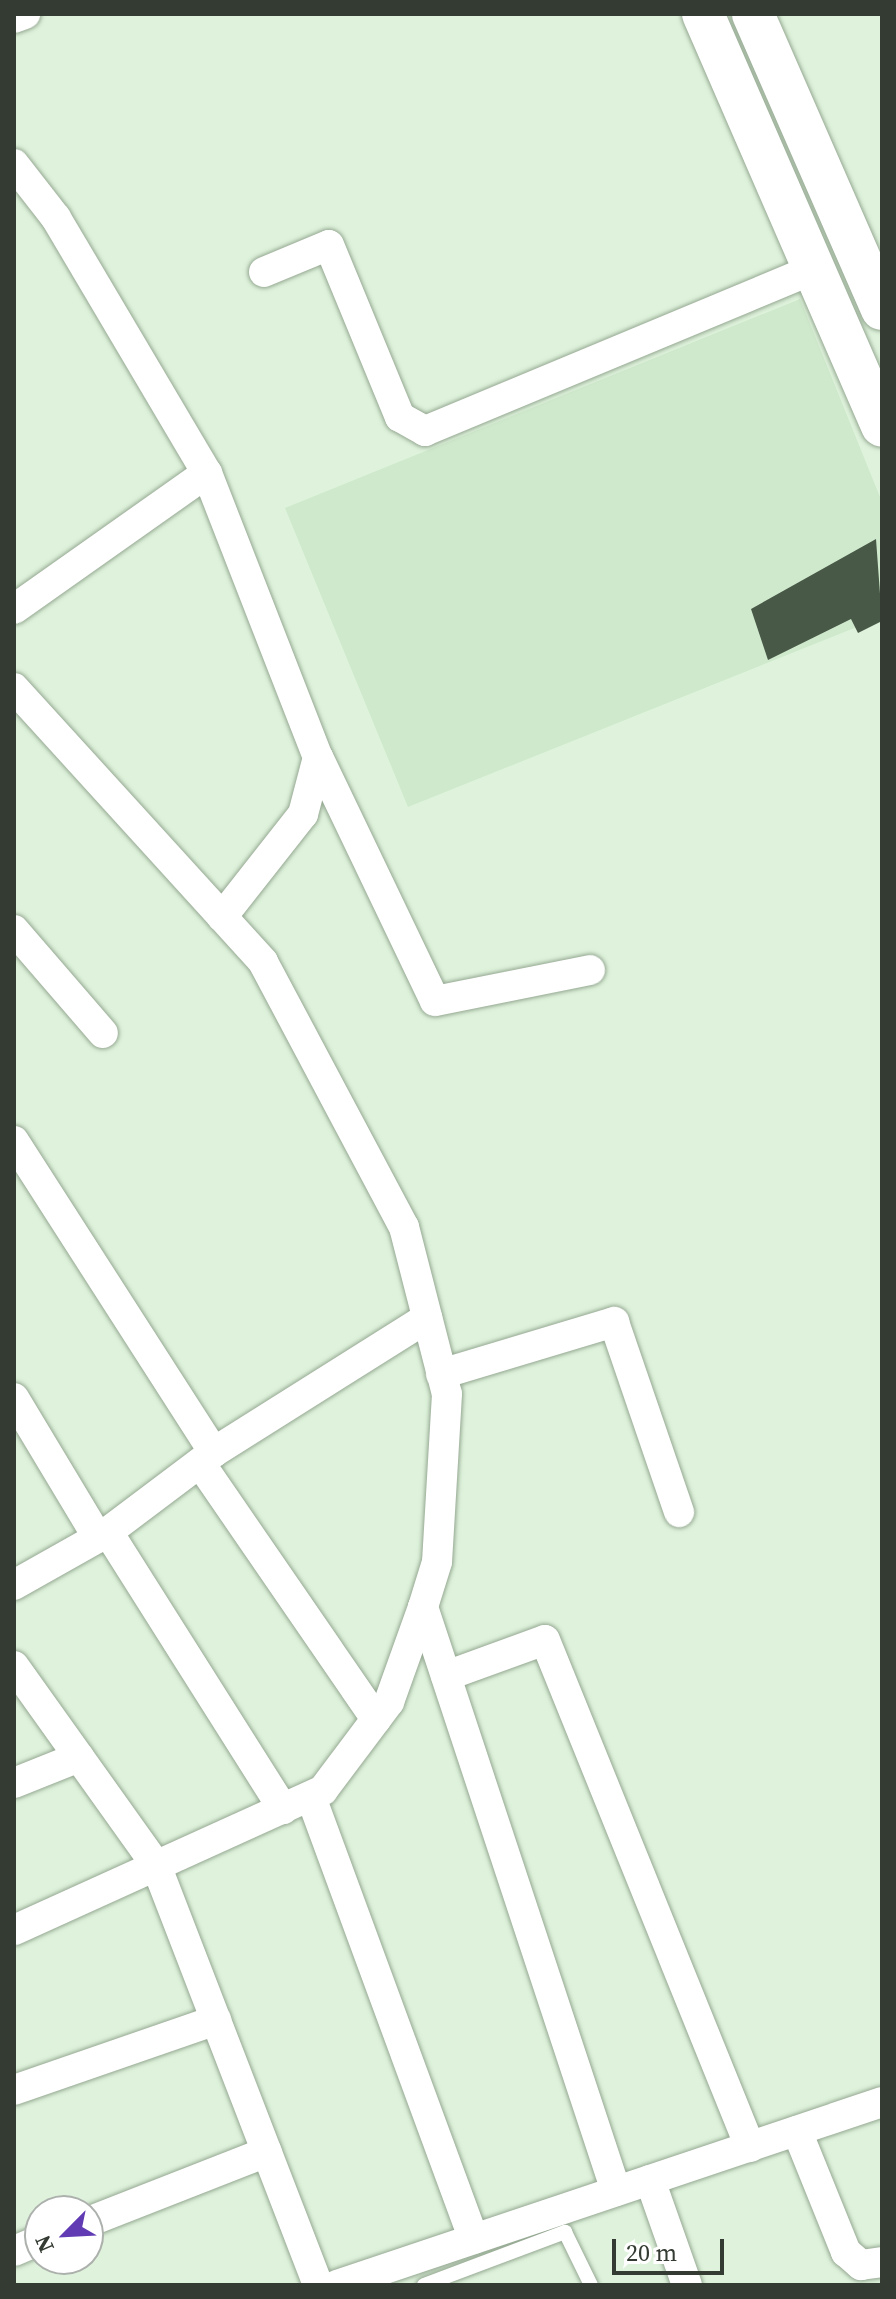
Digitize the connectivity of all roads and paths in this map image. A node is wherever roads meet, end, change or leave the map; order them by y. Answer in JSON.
{"nodes":[{"id":1,"x":25,"y":14,"type":"edge"},
{"id":2,"x":703,"y":14,"type":"edge"},
{"id":3,"x":753,"y":14,"type":"edge"},
{"id":4,"x":14,"y":18,"type":"edge"},
{"id":5,"x":14,"y":164,"type":"edge"},
{"id":6,"x":814,"y":269,"type":"junction"},
{"id":7,"x":264,"y":272,"type":"dead end"},
{"id":8,"x":882,"y":309,"type":"edge"},
{"id":9,"x":882,"y":426,"type":"edge"},
{"id":10,"x":207,"y":473,"type":"junction"},
{"id":11,"x":14,"y":609,"type":"edge"},
{"id":12,"x":14,"y":688,"type":"edge"},
{"id":13,"x":318,"y":757,"type":"junction"},
{"id":14,"x":222,"y":917,"type":"junction"},
{"id":15,"x":14,"y":930,"type":"edge"},
{"id":16,"x":590,"y":970,"type":"dead end"},
{"id":17,"x":103,"y":1033,"type":"dead end"},
{"id":18,"x":19,"y":1156,"type":"edge"},
{"id":19,"x":427,"y":1318,"type":"junction"},
{"id":20,"x":441,"y":1374,"type":"junction"},
{"id":21,"x":14,"y":1398,"type":"edge"},
{"id":22,"x":207,"y":1458,"type":"junction"},
{"id":23,"x":679,"y":1512,"type":"dead end"},
{"id":24,"x":103,"y":1535,"type":"junction"},
{"id":25,"x":14,"y":1585,"type":"edge"},
{"id":26,"x":423,"y":1607,"type":"junction"},
{"id":27,"x":14,"y":1666,"type":"edge"},
{"id":28,"x":446,"y":1676,"type":"junction"},
{"id":29,"x":376,"y":1719,"type":"junction"},
{"id":30,"x":79,"y":1757,"type":"junction"},
{"id":31,"x":14,"y":1783,"type":"edge"},
{"id":32,"x":311,"y":1797,"type":"junction"},
{"id":33,"x":283,"y":1809,"type":"junction"},
{"id":34,"x":156,"y":1865,"type":"junction"},
{"id":35,"x":14,"y":1930,"type":"edge"},
{"id":36,"x":216,"y":2020,"type":"junction"},
{"id":37,"x":14,"y":2090,"type":"edge"},
{"id":38,"x":882,"y":2102,"type":"edge"},
{"id":39,"x":797,"y":2131,"type":"junction"},
{"id":40,"x":750,"y":2147,"type":"junction"},
{"id":41,"x":267,"y":2152,"type":"junction"},
{"id":42,"x":650,"y":2180,"type":"junction"},
{"id":43,"x":616,"y":2191,"type":"junction"},
{"id":44,"x":104,"y":2216,"type":"edge"},
{"id":45,"x":474,"y":2239,"type":"junction"},
{"id":46,"x":882,"y":2262,"type":"edge"},
{"id":47,"x":461,"y":2278,"type":"edge"},
{"id":48,"x":318,"y":2285,"type":"edge"},
{"id":49,"x":337,"y":2285,"type":"edge"},
{"id":50,"x":424,"y":2285,"type":"edge"},
{"id":51,"x":591,"y":2285,"type":"edge"},
{"id":52,"x":687,"y":2285,"type":"edge"}],
"edges":[{"from":1,"to":4,"type":"street"},
{"from":2,"to":6,"type":"street"},
{"from":3,"to":8,"type":"street"},
{"from":5,"to":10,"type":"street"},
{"from":6,"to":7,"type":"street"},
{"from":6,"to":9,"type":"street"},
{"from":10,"to":11,"type":"street"},
{"from":10,"to":13,"type":"street"},
{"from":12,"to":14,"type":"street"},
{"from":13,"to":14,"type":"street"},
{"from":13,"to":16,"type":"street"},
{"from":14,"to":19,"type":"street"},
{"from":15,"to":17,"type":"street"},
{"from":18,"to":22,"type":"street"},
{"from":19,"to":20,"type":"street"},
{"from":19,"to":22,"type":"street"},
{"from":20,"to":23,"type":"street"},
{"from":20,"to":26,"type":"street"},
{"from":21,"to":24,"type":"street"},
{"from":22,"to":24,"type":"street"},
{"from":22,"to":29,"type":"street"},
{"from":24,"to":25,"type":"street"},
{"from":24,"to":33,"type":"street"},
{"from":26,"to":28,"type":"street"},
{"from":26,"to":29,"type":"street"},
{"from":27,"to":30,"type":"street"},
{"from":28,"to":40,"type":"street"},
{"from":28,"to":43,"type":"street"},
{"from":29,"to":32,"type":"street"},
{"from":30,"to":31,"type":"street"},
{"from":30,"to":34,"type":"street"},
{"from":32,"to":33,"type":"street"},
{"from":32,"to":45,"type":"street"},
{"from":33,"to":34,"type":"street"},
{"from":34,"to":35,"type":"street"},
{"from":34,"to":36,"type":"street"},
{"from":36,"to":37,"type":"street"},
{"from":36,"to":41,"type":"street"},
{"from":38,"to":39,"type":"street"},
{"from":39,"to":40,"type":"street"},
{"from":39,"to":46,"type":"street"},
{"from":40,"to":42,"type":"street"},
{"from":41,"to":44,"type":"street"},
{"from":41,"to":48,"type":"street"},
{"from":42,"to":43,"type":"street"},
{"from":42,"to":52,"type":"street"},
{"from":43,"to":45,"type":"street"},
{"from":45,"to":49,"type":"street"},
{"from":47,"to":50,"type":"lane"},
{"from":47,"to":51,"type":"lane"}]}
